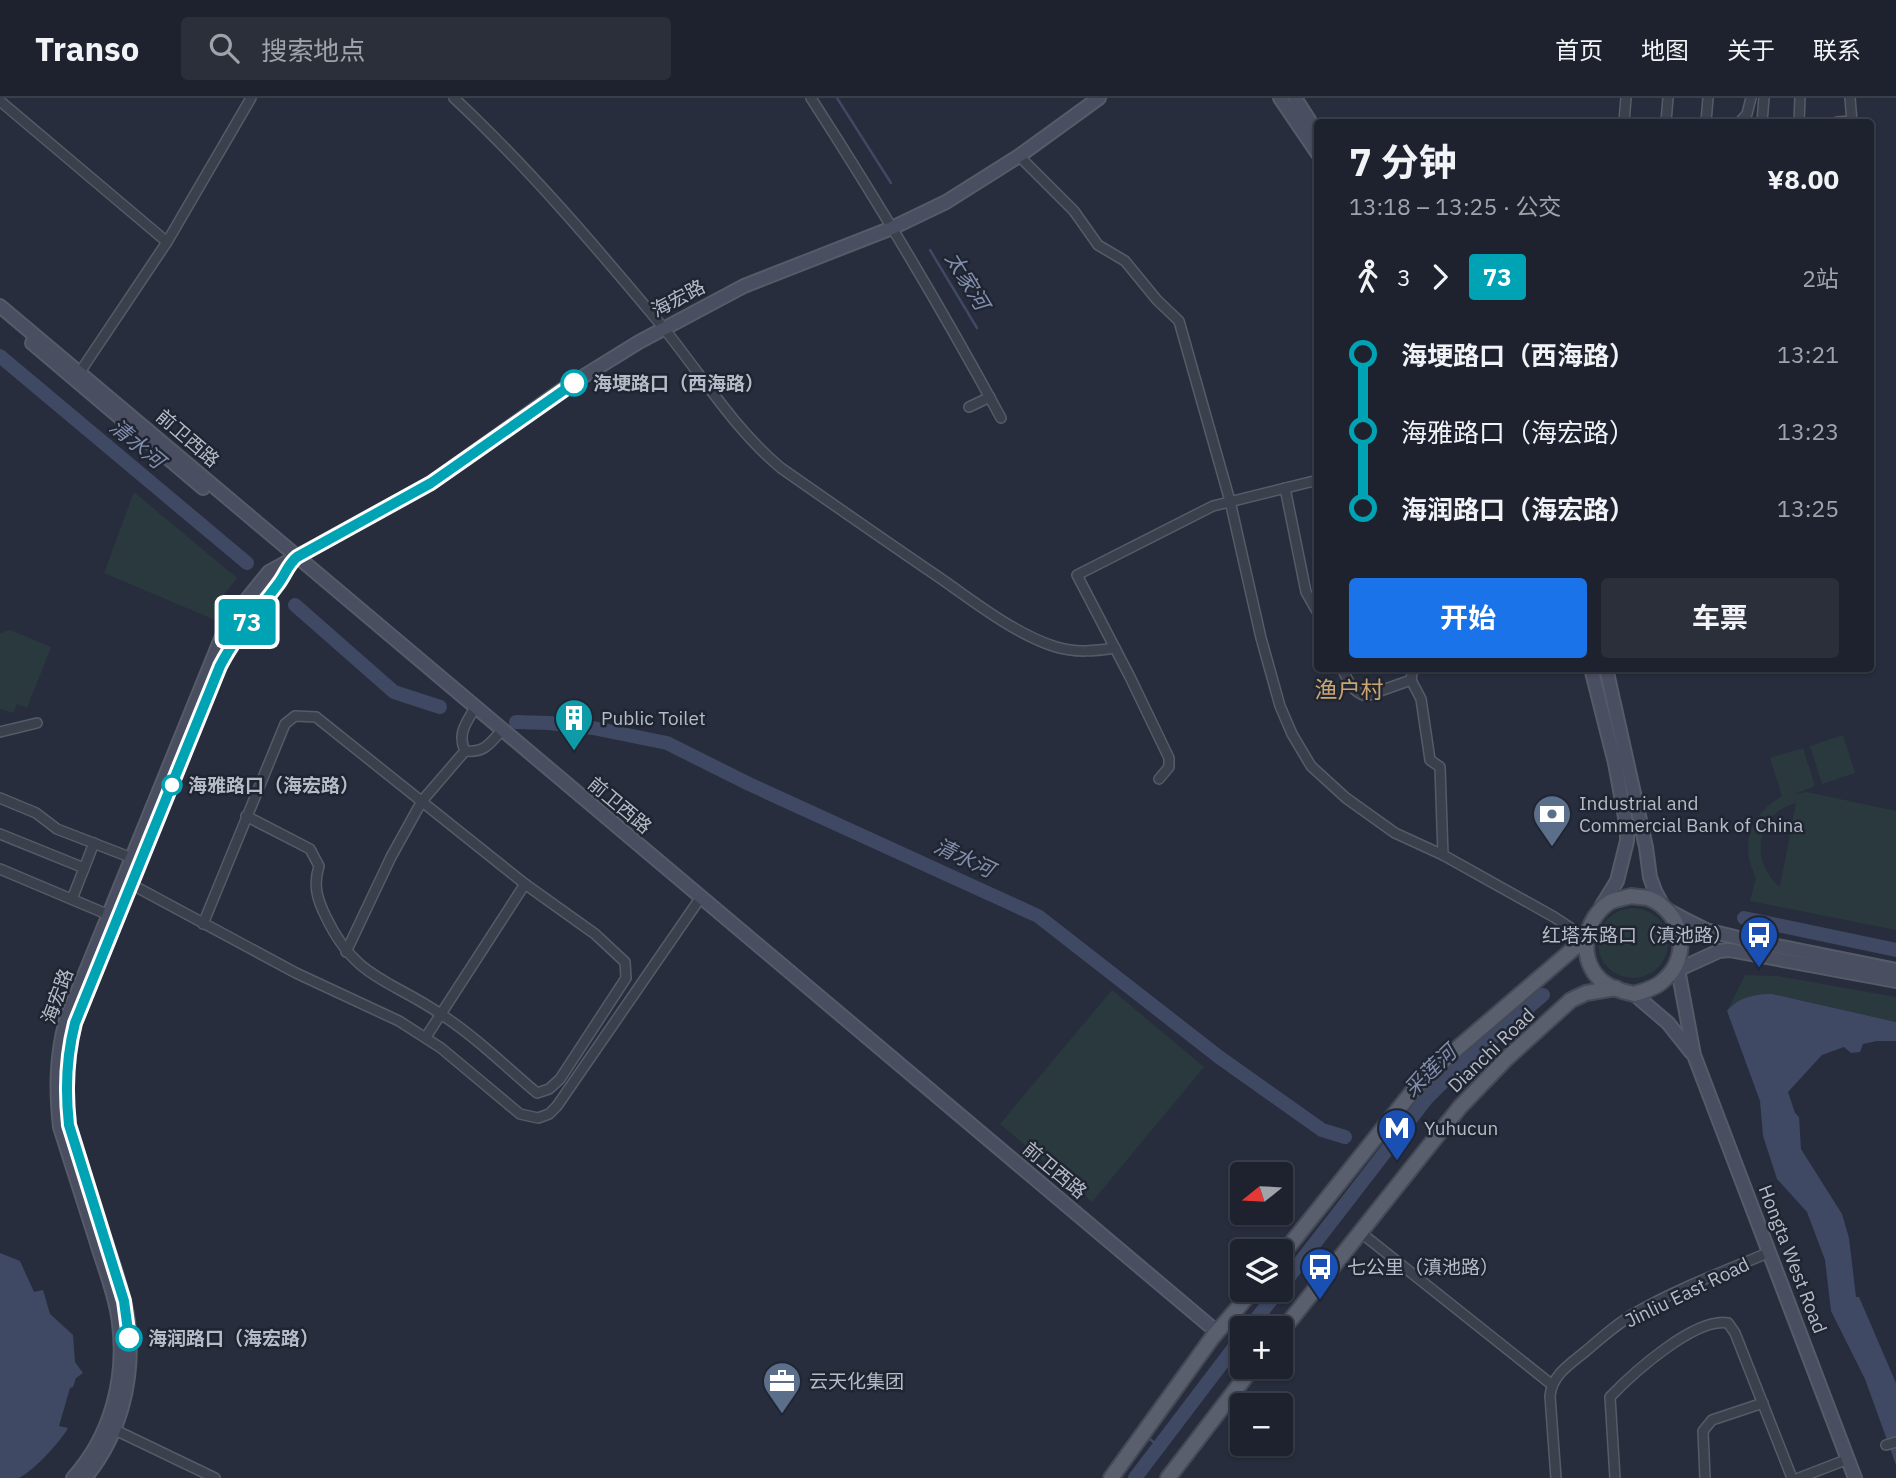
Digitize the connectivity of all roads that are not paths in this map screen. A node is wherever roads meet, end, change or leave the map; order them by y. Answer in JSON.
{"nodes":[{"id":1,"x":251,"y":98,"type":"edge"},
{"id":2,"x":454,"y":98,"type":"edge"},
{"id":3,"x":811,"y":98,"type":"edge"},
{"id":4,"x":1099,"y":98,"type":"edge"},
{"id":5,"x":1280,"y":98,"type":"edge"},
{"id":6,"x":1295,"y":98,"type":"edge"},
{"id":7,"x":1626,"y":98,"type":"edge"},
{"id":8,"x":1668,"y":98,"type":"edge"},
{"id":9,"x":1708,"y":98,"type":"edge"},
{"id":10,"x":1751,"y":98,"type":"edge"},
{"id":11,"x":1764,"y":98,"type":"edge"},
{"id":12,"x":1800,"y":98,"type":"edge"},
{"id":13,"x":1850,"y":98,"type":"edge"},
{"id":14,"x":0,"y":101,"type":"edge"},
{"id":15,"x":1624,"y":119,"type":"edge"},
{"id":16,"x":1666,"y":119,"type":"edge"},
{"id":17,"x":1706,"y":119,"type":"edge"},
{"id":18,"x":1743,"y":119,"type":"edge"},
{"id":19,"x":1762,"y":119,"type":"edge"},
{"id":20,"x":1799,"y":119,"type":"edge"},
{"id":21,"x":1852,"y":119,"type":"edge"},
{"id":22,"x":1314,"y":128,"type":"edge"},
{"id":23,"x":1314,"y":147,"type":"edge"},
{"id":24,"x":1019,"y":156,"type":"junction"},
{"id":25,"x":892,"y":228,"type":"junction"},
{"id":26,"x":167,"y":242,"type":"junction"},
{"id":27,"x":0,"y":306,"type":"edge"},
{"id":28,"x":0,"y":316,"type":"edge"},
{"id":29,"x":663,"y":328,"type":"junction"},
{"id":30,"x":78,"y":376,"type":"junction"},
{"id":31,"x":989,"y":397,"type":"junction"},
{"id":32,"x":969,"y":407,"type":"dead end"},
{"id":33,"x":1001,"y":418,"type":"dead end"},
{"id":34,"x":1314,"y":481,"type":"edge"},
{"id":35,"x":1285,"y":488,"type":"junction"},
{"id":36,"x":1230,"y":501,"type":"junction"},
{"id":37,"x":294,"y":559,"type":"junction"},
{"id":38,"x":1314,"y":606,"type":"edge"},
{"id":39,"x":1115,"y":648,"type":"junction"},
{"id":40,"x":1344,"y":672,"type":"edge"},
{"id":41,"x":1412,"y":672,"type":"edge"},
{"id":42,"x":1592,"y":672,"type":"edge"},
{"id":43,"x":1607,"y":672,"type":"edge"},
{"id":44,"x":1411,"y":680,"type":"junction"},
{"id":45,"x":473,"y":711,"type":"junction"},
{"id":46,"x":37,"y":723,"type":"dead end"},
{"id":47,"x":0,"y":732,"type":"edge"},
{"id":48,"x":499,"y":733,"type":"junction"},
{"id":49,"x":465,"y":751,"type":"junction"},
{"id":50,"x":1159,"y":779,"type":"dead end"},
{"id":51,"x":0,"y":798,"type":"edge"},
{"id":52,"x":422,"y":801,"type":"junction"},
{"id":53,"x":246,"y":817,"type":"junction"},
{"id":54,"x":0,"y":834,"type":"edge"},
{"id":55,"x":94,"y":843,"type":"junction"},
{"id":56,"x":1443,"y":855,"type":"junction"},
{"id":57,"x":132,"y":858,"type":"junction"},
{"id":58,"x":0,"y":869,"type":"edge"},
{"id":59,"x":84,"y":869,"type":"junction"},
{"id":60,"x":127,"y":882,"type":"junction"},
{"id":61,"x":525,"y":884,"type":"junction"},
{"id":62,"x":72,"y":899,"type":"junction"},
{"id":63,"x":698,"y":900,"type":"junction"},
{"id":64,"x":1664,"y":908,"type":"junction"},
{"id":65,"x":109,"y":915,"type":"junction"},
{"id":66,"x":1595,"y":915,"type":"junction"},
{"id":67,"x":203,"y":923,"type":"junction"},
{"id":68,"x":1586,"y":938,"type":"junction"},
{"id":69,"x":346,"y":952,"type":"junction"},
{"id":70,"x":1700,"y":960,"type":"junction"},
{"id":71,"x":1675,"y":969,"type":"junction"},
{"id":72,"x":1896,"y":970,"type":"edge"},
{"id":73,"x":1896,"y":981,"type":"edge"},
{"id":74,"x":1616,"y":988,"type":"junction"},
{"id":75,"x":1634,"y":994,"type":"junction"},
{"id":76,"x":1683,"y":994,"type":"junction"},
{"id":77,"x":442,"y":1015,"type":"junction"},
{"id":78,"x":426,"y":1037,"type":"junction"},
{"id":79,"x":1694,"y":1055,"type":"junction"},
{"id":80,"x":1360,"y":1232,"type":"junction"},
{"id":81,"x":1293,"y":1241,"type":"edge"},
{"id":82,"x":1770,"y":1252,"type":"junction"},
{"id":83,"x":1243,"y":1302,"type":"edge"},
{"id":84,"x":1293,"y":1317,"type":"edge"},
{"id":85,"x":1215,"y":1335,"type":"junction"},
{"id":86,"x":1244,"y":1379,"type":"edge"},
{"id":87,"x":1551,"y":1384,"type":"junction"},
{"id":88,"x":1763,"y":1403,"type":"junction"},
{"id":89,"x":112,"y":1428,"type":"junction"},
{"id":90,"x":1848,"y":1459,"type":"junction"},
{"id":91,"x":73,"y":1478,"type":"edge"},
{"id":92,"x":85,"y":1478,"type":"edge"},
{"id":93,"x":215,"y":1478,"type":"edge"},
{"id":94,"x":1111,"y":1478,"type":"edge"},
{"id":95,"x":1168,"y":1478,"type":"edge"},
{"id":96,"x":1556,"y":1478,"type":"edge"},
{"id":97,"x":1615,"y":1478,"type":"edge"},
{"id":98,"x":1705,"y":1478,"type":"edge"},
{"id":99,"x":1792,"y":1478,"type":"edge"},
{"id":100,"x":1799,"y":1478,"type":"edge"},
{"id":101,"x":1855,"y":1478,"type":"edge"}],
"edges":[{"from":1,"to":26,"type":"street"},
{"from":2,"to":29,"type":"street"},
{"from":3,"to":25,"type":"street"},
{"from":4,"to":24,"type":"main road","name":"海宏路"},
{"from":5,"to":23,"type":"main road"},
{"from":6,"to":22,"type":"main road"},
{"from":7,"to":15,"type":"street"},
{"from":8,"to":16,"type":"street"},
{"from":9,"to":17,"type":"street"},
{"from":10,"to":18,"type":"street"},
{"from":11,"to":19,"type":"street"},
{"from":12,"to":20,"type":"street"},
{"from":13,"to":21,"type":"street"},
{"from":14,"to":26,"type":"street"},
{"from":24,"to":25,"type":"main road","name":"海宏路"},
{"from":24,"to":36,"type":"street"},
{"from":25,"to":29,"type":"main road","name":"海宏路"},
{"from":25,"to":31,"type":"street"},
{"from":26,"to":30,"type":"street"},
{"from":27,"to":30,"type":"main road","name":"前卫西路"},
{"from":28,"to":30,"type":"main road","name":"前卫西路"},
{"from":29,"to":37,"type":"main road","name":"海宏路"},
{"from":29,"to":39,"type":"street"},
{"from":30,"to":37,"type":"main road","name":"前卫西路"},
{"from":31,"to":32,"type":"street"},
{"from":31,"to":33,"type":"street"},
{"from":34,"to":35,"type":"street"},
{"from":35,"to":36,"type":"street"},
{"from":35,"to":38,"type":"street"},
{"from":36,"to":39,"type":"street"},
{"from":36,"to":56,"type":"street"},
{"from":37,"to":45,"type":"main road","name":"前卫西路"},
{"from":37,"to":57,"type":"main road","name":"海宏路"},
{"from":37,"to":60,"type":"main road","name":"海宏路"},
{"from":39,"to":50,"type":"street"},
{"from":40,"to":44,"type":"street"},
{"from":41,"to":44,"type":"street"},
{"from":42,"to":66,"type":"main road"},
{"from":43,"to":64,"type":"main road"},
{"from":44,"to":56,"type":"street"},
{"from":45,"to":48,"type":"main road","name":"前卫西路"},
{"from":45,"to":49,"type":"street"},
{"from":46,"to":47,"type":"street"},
{"from":48,"to":49,"type":"street"},
{"from":48,"to":63,"type":"main road","name":"前卫西路"},
{"from":49,"to":52,"type":"street"},
{"from":51,"to":55,"type":"street"},
{"from":52,"to":53,"type":"street"},
{"from":52,"to":61,"type":"street"},
{"from":52,"to":69,"type":"street"},
{"from":53,"to":67,"type":"street"},
{"from":53,"to":69,"type":"street"},
{"from":54,"to":59,"type":"street"},
{"from":55,"to":57,"type":"street"},
{"from":55,"to":59,"type":"street"},
{"from":56,"to":68,"type":"street"},
{"from":57,"to":60,"type":"main road","name":"海宏路"},
{"from":58,"to":62,"type":"street"},
{"from":59,"to":62,"type":"street"},
{"from":60,"to":65,"type":"main road","name":"海宏路"},
{"from":60,"to":67,"type":"street"},
{"from":60,"to":89,"type":"main road","name":"海宏路"},
{"from":61,"to":77,"type":"street"},
{"from":61,"to":77,"type":"street"},
{"from":62,"to":65,"type":"street"},
{"from":63,"to":78,"type":"street"},
{"from":63,"to":85,"type":"main road","name":"前卫西路"},
{"from":64,"to":66,"type":"main road"},
{"from":64,"to":71,"type":"main road"},
{"from":64,"to":72,"type":"main road"},
{"from":65,"to":89,"type":"main road","name":"海宏路"},
{"from":66,"to":68,"type":"main road"},
{"from":67,"to":78,"type":"street"},
{"from":68,"to":74,"type":"main road"},
{"from":68,"to":81,"type":"main road","name":"Dianchi Road"},
{"from":69,"to":77,"type":"street"},
{"from":70,"to":71,"type":"main road"},
{"from":70,"to":73,"type":"main road"},
{"from":70,"to":76,"type":"main road"},
{"from":71,"to":75,"type":"main road"},
{"from":71,"to":76,"type":"main road"},
{"from":74,"to":75,"type":"main road"},
{"from":74,"to":80,"type":"main road","name":"Dianchi Road"},
{"from":75,"to":79,"type":"main road"},
{"from":76,"to":79,"type":"main road"},
{"from":77,"to":78,"type":"street"},
{"from":79,"to":82,"type":"main road","name":"Hongta West Road"},
{"from":80,"to":84,"type":"main road","name":"Dianchi Road"},
{"from":80,"to":87,"type":"street"},
{"from":82,"to":87,"type":"street","name":"Jinliu East Road"},
{"from":82,"to":90,"type":"main road","name":"Hongta West Road"},
{"from":83,"to":85,"type":"main road"},
{"from":85,"to":94,"type":"main road"},
{"from":86,"to":95,"type":"main road"},
{"from":87,"to":96,"type":"street"},
{"from":88,"to":97,"type":"street"},
{"from":88,"to":98,"type":"street"},
{"from":88,"to":99,"type":"street"},
{"from":89,"to":91,"type":"main road","name":"海宏路"},
{"from":89,"to":92,"type":"main road","name":"海宏路"},
{"from":89,"to":93,"type":"street"},
{"from":90,"to":100,"type":"street"},
{"from":90,"to":101,"type":"main road","name":"Hongta West Road"}]}
